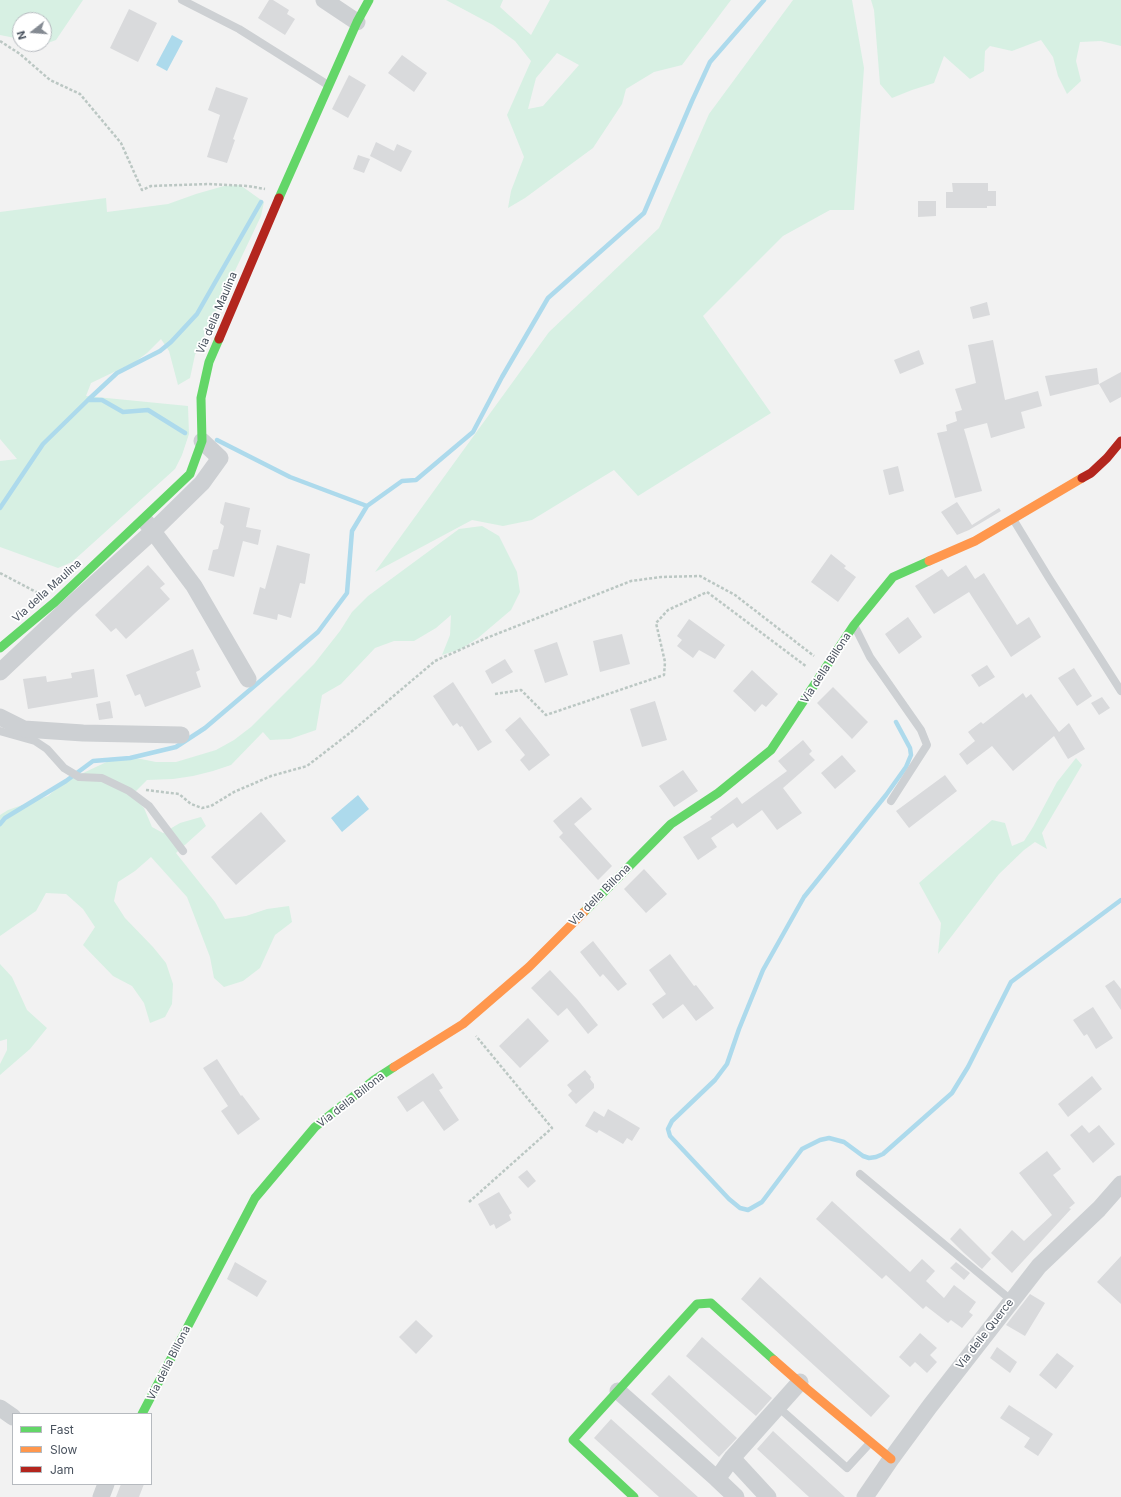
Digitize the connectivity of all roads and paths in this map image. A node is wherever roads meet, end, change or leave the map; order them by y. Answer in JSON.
{"nodes":[{"id":1,"x":182,"y":0,"type":"edge"},
{"id":2,"x":324,"y":0,"type":"edge"},
{"id":3,"x":368,"y":0,"type":"edge"},
{"id":4,"x":357,"y":22,"type":"junction"},
{"id":5,"x":0,"y":41,"type":"edge"},
{"id":6,"x":328,"y":85,"type":"junction"},
{"id":7,"x":281,"y":192,"type":"junction"},
{"id":8,"x":1121,"y":440,"type":"edge"},
{"id":9,"x":202,"y":441,"type":"junction"},
{"id":10,"x":1013,"y":519,"type":"junction"},
{"id":11,"x":148,"y":525,"type":"junction"},
{"id":12,"x":0,"y":573,"type":"edge"},
{"id":13,"x":55,"y":602,"type":"junction"},
{"id":14,"x":854,"y":625,"type":"junction"},
{"id":15,"x":0,"y":648,"type":"edge"},
{"id":16,"x":828,"y":666,"type":"junction"},
{"id":17,"x":0,"y":672,"type":"edge"},
{"id":18,"x":820,"y":677,"type":"junction"},
{"id":19,"x":248,"y":679,"type":"dead end"},
{"id":20,"x":1121,"y":691,"type":"edge"},
{"id":21,"x":495,"y":694,"type":"dead end"},
{"id":22,"x":0,"y":717,"type":"edge"},
{"id":23,"x":0,"y":732,"type":"edge"},
{"id":24,"x":181,"y":735,"type":"dead end"},
{"id":25,"x":145,"y":790,"type":"dead end"},
{"id":26,"x":891,"y":801,"type":"dead end"},
{"id":27,"x":183,"y":851,"type":"dead end"},
{"id":28,"x":465,"y":1023,"type":"junction"},
{"id":29,"x":860,"y":1174,"type":"dead end"},
{"id":30,"x":1121,"y":1184,"type":"edge"},
{"id":31,"x":469,"y":1202,"type":"dead end"},
{"id":32,"x":1011,"y":1300,"type":"junction"},
{"id":33,"x":800,"y":1382,"type":"junction"},
{"id":34,"x":618,"y":1391,"type":"junction"},
{"id":35,"x":778,"y":1407,"type":"junction"},
{"id":36,"x":0,"y":1408,"type":"edge"},
{"id":37,"x":143,"y":1413,"type":"edge"},
{"id":38,"x":12,"y":1415,"type":"edge"},
{"id":39,"x":871,"y":1443,"type":"junction"},
{"id":40,"x":732,"y":1458,"type":"junction"},
{"id":41,"x":891,"y":1459,"type":"junction"},
{"id":42,"x":717,"y":1478,"type":"junction"},
{"id":43,"x":106,"y":1485,"type":"edge"},
{"id":44,"x":101,"y":1497,"type":"edge"},
{"id":45,"x":634,"y":1497,"type":"edge"},
{"id":46,"x":736,"y":1497,"type":"edge"},
{"id":47,"x":768,"y":1497,"type":"edge"},
{"id":48,"x":865,"y":1497,"type":"edge"}],
"edges":[{"from":1,"to":6,"type":"lane"},
{"from":2,"to":4,"type":"street"},
{"from":3,"to":4,"type":"street","name":"Via della Maulina"},
{"from":4,"to":6,"type":"street","name":"Via della Maulina"},
{"from":5,"to":7,"type":"path"},
{"from":6,"to":7,"type":"street","name":"Via della Maulina"},
{"from":7,"to":9,"type":"street","name":"Via della Maulina"},
{"from":8,"to":10,"type":"street","name":"Via della Billona"},
{"from":9,"to":11,"type":"street","name":"Via della Maulina"},
{"from":9,"to":11,"type":"street"},
{"from":10,"to":14,"type":"street","name":"Via della Billona"},
{"from":10,"to":20,"type":"lane"},
{"from":11,"to":13,"type":"street","name":"Via della Maulina"},
{"from":11,"to":17,"type":"street"},
{"from":11,"to":19,"type":"street"},
{"from":12,"to":13,"type":"path"},
{"from":13,"to":15,"type":"street","name":"Via della Maulina"},
{"from":14,"to":16,"type":"street","name":"Via della Billona"},
{"from":14,"to":26,"type":"lane"},
{"from":16,"to":18,"type":"street","name":"Via della Billona"},
{"from":16,"to":25,"type":"path"},
{"from":18,"to":21,"type":"path"},
{"from":18,"to":28,"type":"street","name":"Via della Billona"},
{"from":22,"to":24,"type":"street"},
{"from":23,"to":27,"type":"lane"},
{"from":28,"to":31,"type":"path"},
{"from":28,"to":37,"type":"street","name":"Via della Billona"},
{"from":29,"to":32,"type":"lane"},
{"from":30,"to":32,"type":"street","name":"Via delle Querce"},
{"from":32,"to":41,"type":"street","name":"Via delle Querce"},
{"from":33,"to":34,"type":"street"},
{"from":33,"to":35,"type":"street"},
{"from":33,"to":39,"type":"street"},
{"from":34,"to":42,"type":"street"},
{"from":34,"to":45,"type":"street"},
{"from":35,"to":39,"type":"lane"},
{"from":35,"to":40,"type":"street"},
{"from":36,"to":38,"type":"street"},
{"from":39,"to":41,"type":"street"},
{"from":40,"to":42,"type":"street"},
{"from":40,"to":47,"type":"street"},
{"from":41,"to":48,"type":"street","name":"Via delle Querce"},
{"from":42,"to":46,"type":"street"},
{"from":43,"to":44,"type":"street"}]}
